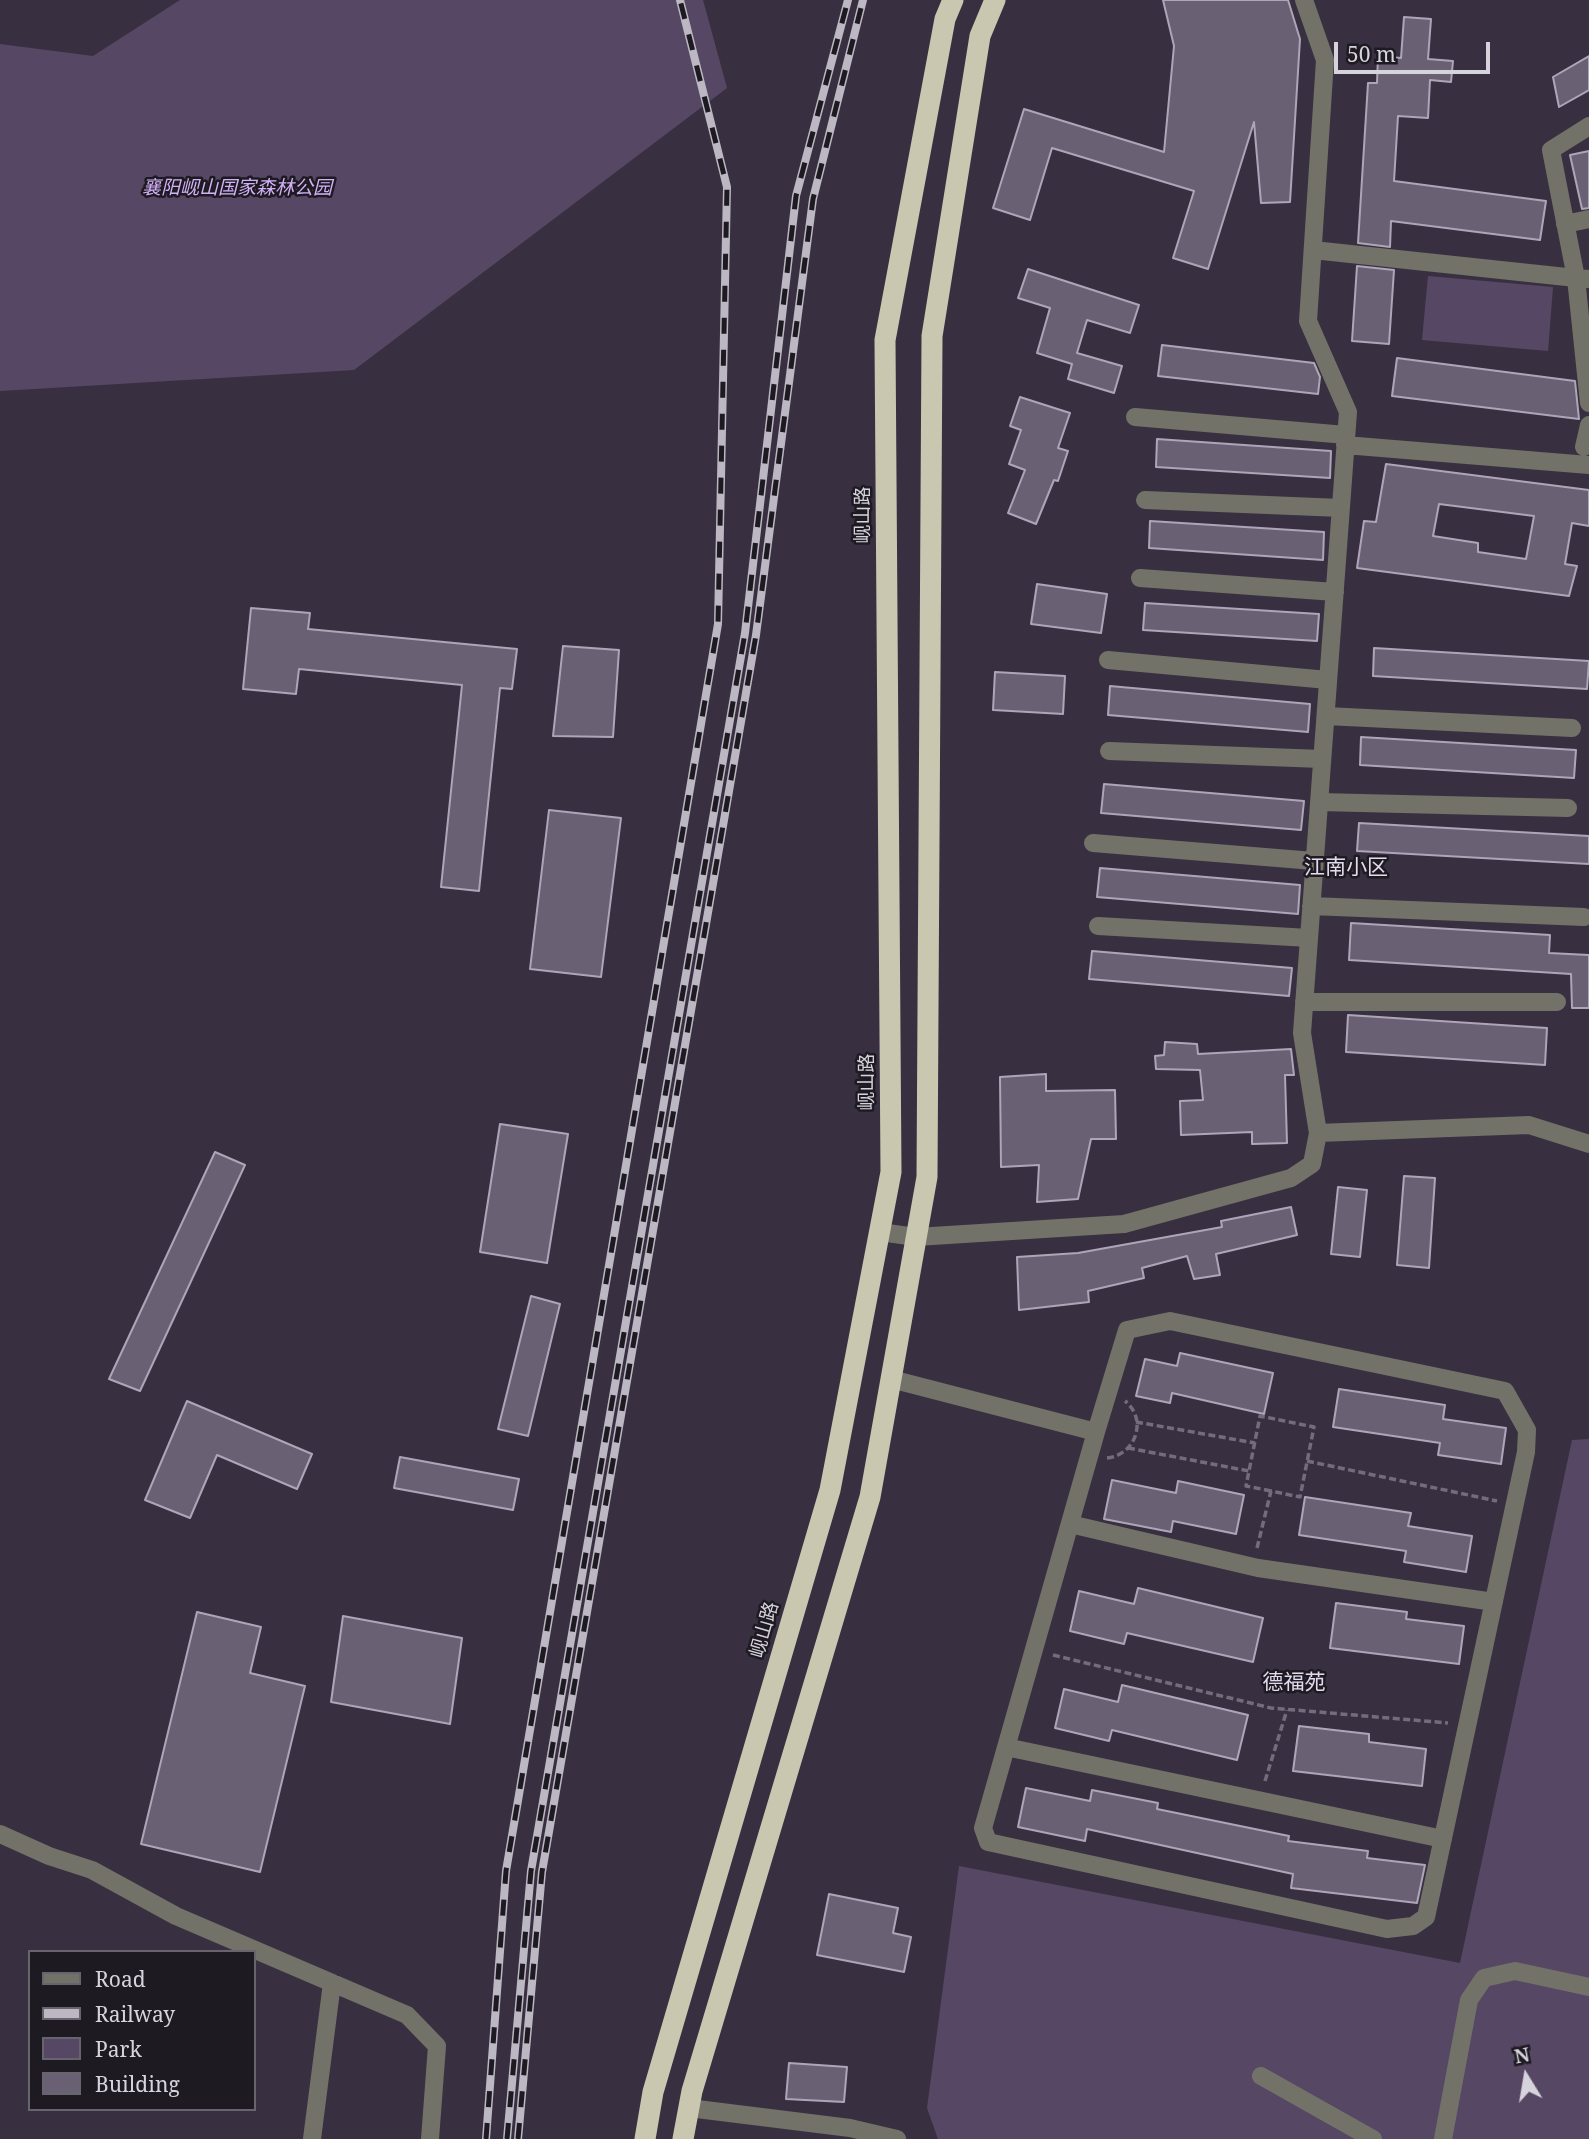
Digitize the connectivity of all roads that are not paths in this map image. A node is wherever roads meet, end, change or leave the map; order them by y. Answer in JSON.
{"nodes":[{"id":1,"x":953,"y":0,"type":"edge"},
{"id":2,"x":995,"y":0,"type":"edge"},
{"id":3,"x":1304,"y":0,"type":"edge"},
{"id":4,"x":1589,"y":126,"type":"edge"},
{"id":5,"x":1589,"y":219,"type":"edge"},
{"id":6,"x":1565,"y":224,"type":"junction"},
{"id":7,"x":1313,"y":250,"type":"junction"},
{"id":8,"x":1582,"y":278,"type":"edge"},
{"id":9,"x":1587,"y":371,"type":"edge"},
{"id":10,"x":1589,"y":402,"type":"edge"},
{"id":11,"x":1135,"y":417,"type":"dead end"},
{"id":12,"x":1589,"y":425,"type":"edge"},
{"id":13,"x":1346,"y":440,"type":"junction"},
{"id":14,"x":1584,"y":447,"type":"dead end"},
{"id":15,"x":1589,"y":465,"type":"edge"},
{"id":16,"x":1145,"y":500,"type":"dead end"},
{"id":17,"x":1341,"y":508,"type":"junction"},
{"id":18,"x":1140,"y":578,"type":"dead end"},
{"id":19,"x":1335,"y":592,"type":"junction"},
{"id":20,"x":1108,"y":660,"type":"dead end"},
{"id":21,"x":1328,"y":680,"type":"junction"},
{"id":22,"x":1325,"y":716,"type":"junction"},
{"id":23,"x":1572,"y":728,"type":"dead end"},
{"id":24,"x":1109,"y":751,"type":"dead end"},
{"id":25,"x":1322,"y":759,"type":"junction"},
{"id":26,"x":1319,"y":802,"type":"junction"},
{"id":27,"x":1568,"y":808,"type":"dead end"},
{"id":28,"x":1093,"y":843,"type":"dead end"},
{"id":29,"x":1314,"y":861,"type":"junction"},
{"id":30,"x":1311,"y":906,"type":"junction"},
{"id":31,"x":1584,"y":917,"type":"dead end"},
{"id":32,"x":1098,"y":926,"type":"dead end"},
{"id":33,"x":1309,"y":938,"type":"junction"},
{"id":34,"x":1304,"y":1002,"type":"junction"},
{"id":35,"x":1556,"y":1002,"type":"dead end"},
{"id":36,"x":1318,"y":1133,"type":"junction"},
{"id":37,"x":1589,"y":1144,"type":"edge"},
{"id":38,"x":880,"y":1232,"type":"junction"},
{"id":39,"x":916,"y":1237,"type":"junction"},
{"id":40,"x":891,"y":1379,"type":"junction"},
{"id":41,"x":1096,"y":1432,"type":"junction"},
{"id":42,"x":1070,"y":1524,"type":"junction"},
{"id":43,"x":1494,"y":1602,"type":"junction"},
{"id":44,"x":1006,"y":1747,"type":"junction"},
{"id":45,"x":0,"y":1833,"type":"edge"},
{"id":46,"x":1443,"y":1839,"type":"junction"},
{"id":47,"x":255,"y":1950,"type":"edge"},
{"id":48,"x":256,"y":1950,"type":"edge"},
{"id":49,"x":332,"y":1983,"type":"junction"},
{"id":50,"x":1589,"y":1987,"type":"edge"},
{"id":51,"x":1261,"y":2076,"type":"dead end"},
{"id":52,"x":689,"y":2108,"type":"junction"},
{"id":53,"x":312,"y":2139,"type":"edge"},
{"id":54,"x":430,"y":2139,"type":"edge"},
{"id":55,"x":645,"y":2139,"type":"edge"},
{"id":56,"x":683,"y":2139,"type":"edge"},
{"id":57,"x":897,"y":2139,"type":"edge"},
{"id":58,"x":1373,"y":2139,"type":"edge"},
{"id":59,"x":1443,"y":2139,"type":"edge"}],
"edges":[{"from":1,"to":38,"type":"highway","name":"岘山路"},
{"from":2,"to":39,"type":"highway"},
{"from":3,"to":7,"type":"street"},
{"from":4,"to":6,"type":"street"},
{"from":5,"to":6,"type":"street"},
{"from":6,"to":8,"type":"street"},
{"from":7,"to":8,"type":"street"},
{"from":7,"to":13,"type":"street"},
{"from":8,"to":9,"type":"street"},
{"from":9,"to":10,"type":"street"},
{"from":11,"to":13,"type":"street"},
{"from":12,"to":14,"type":"street"},
{"from":13,"to":15,"type":"street"},
{"from":13,"to":17,"type":"street"},
{"from":16,"to":17,"type":"street"},
{"from":17,"to":19,"type":"street"},
{"from":18,"to":19,"type":"street"},
{"from":19,"to":21,"type":"street"},
{"from":20,"to":21,"type":"street"},
{"from":21,"to":22,"type":"street"},
{"from":22,"to":23,"type":"street"},
{"from":22,"to":25,"type":"street"},
{"from":24,"to":25,"type":"street"},
{"from":25,"to":26,"type":"street"},
{"from":26,"to":27,"type":"street"},
{"from":26,"to":29,"type":"street"},
{"from":28,"to":29,"type":"street"},
{"from":29,"to":30,"type":"street"},
{"from":30,"to":31,"type":"street"},
{"from":30,"to":33,"type":"street"},
{"from":32,"to":33,"type":"street"},
{"from":33,"to":34,"type":"street"},
{"from":34,"to":35,"type":"street"},
{"from":34,"to":36,"type":"street"},
{"from":36,"to":37,"type":"street"},
{"from":36,"to":39,"type":"street"},
{"from":38,"to":39,"type":"street"},
{"from":38,"to":55,"type":"highway","name":"岘山路"},
{"from":39,"to":40,"type":"highway"},
{"from":40,"to":41,"type":"street"},
{"from":40,"to":52,"type":"highway"},
{"from":41,"to":42,"type":"street"},
{"from":41,"to":43,"type":"street"},
{"from":42,"to":43,"type":"street"},
{"from":42,"to":44,"type":"street"},
{"from":43,"to":46,"type":"street"},
{"from":44,"to":46,"type":"street"},
{"from":44,"to":46,"type":"street"},
{"from":45,"to":47,"type":"street"},
{"from":48,"to":49,"type":"street"},
{"from":49,"to":53,"type":"street"},
{"from":49,"to":54,"type":"street"},
{"from":50,"to":59,"type":"street"},
{"from":51,"to":58,"type":"street"},
{"from":52,"to":56,"type":"highway"},
{"from":52,"to":57,"type":"street"}]}
